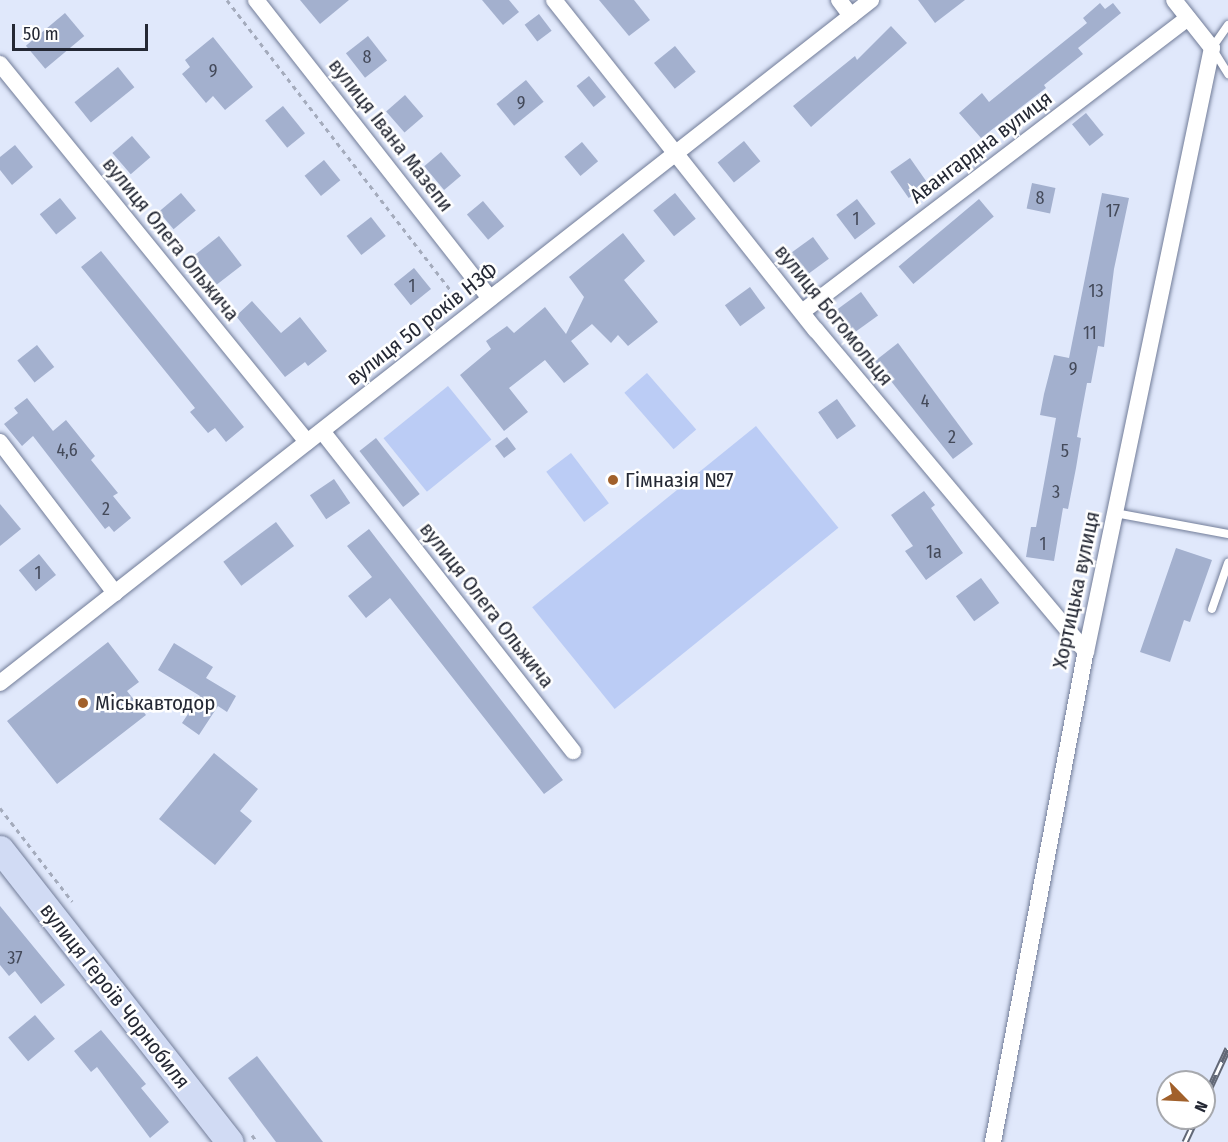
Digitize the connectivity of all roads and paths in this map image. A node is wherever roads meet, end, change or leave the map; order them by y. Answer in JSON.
{"nodes":[{"id":1,"x":227,"y":0,"type":"edge"},
{"id":2,"x":256,"y":0,"type":"edge"},
{"id":3,"x":554,"y":0,"type":"edge"},
{"id":4,"x":839,"y":0,"type":"edge"},
{"id":5,"x":871,"y":0,"type":"edge"},
{"id":6,"x":1174,"y":0,"type":"edge"},
{"id":7,"x":851,"y":16,"type":"junction"},
{"id":8,"x":1188,"y":18,"type":"junction"},
{"id":9,"x":1228,"y":25,"type":"edge"},
{"id":10,"x":1212,"y":48,"type":"junction"},
{"id":11,"x":0,"y":64,"type":"edge"},
{"id":12,"x":1228,"y":74,"type":"edge"},
{"id":13,"x":675,"y":154,"type":"junction"},
{"id":14,"x":490,"y":298,"type":"junction"},
{"id":15,"x":802,"y":312,"type":"junction"},
{"id":16,"x":469,"y":315,"type":"junction"},
{"id":17,"x":321,"y":430,"type":"junction"},
{"id":18,"x":0,"y":442,"type":"edge"},
{"id":19,"x":307,"y":442,"type":"junction"},
{"id":20,"x":1114,"y":513,"type":"junction"},
{"id":21,"x":1228,"y":534,"type":"edge"},
{"id":22,"x":1228,"y":563,"type":"edge"},
{"id":23,"x":115,"y":593,"type":"junction"},
{"id":24,"x":1212,"y":609,"type":"dead end"},
{"id":25,"x":1086,"y":652,"type":"junction"},
{"id":26,"x":0,"y":683,"type":"edge"},
{"id":27,"x":573,"y":751,"type":"dead end"},
{"id":28,"x":0,"y":849,"type":"edge"},
{"id":29,"x":230,"y":1142,"type":"edge"},
{"id":30,"x":993,"y":1142,"type":"edge"}],
"edges":[{"from":1,"to":16,"type":"path"},
{"from":2,"to":14,"type":"street","name":"вулиця Івана Мазепи"},
{"from":3,"to":13,"type":"street","name":"вулиця Богомольця"},
{"from":4,"to":7,"type":"street"},
{"from":5,"to":7,"type":"street","name":"вулиця 50 років НЗФ"},
{"from":6,"to":8,"type":"street"},
{"from":7,"to":13,"type":"street","name":"вулиця 50 років НЗФ"},
{"from":8,"to":10,"type":"street"},
{"from":8,"to":15,"type":"street","name":"Авангардна вулиця"},
{"from":9,"to":10,"type":"lane"},
{"from":10,"to":12,"type":"lane"},
{"from":10,"to":20,"type":"street","name":"Хортицька вулиця"},
{"from":11,"to":19,"type":"street","name":"вулиця Олега Ольжича"},
{"from":13,"to":14,"type":"street","name":"вулиця 50 років НЗФ"},
{"from":13,"to":15,"type":"street","name":"вулиця Богомольця"},
{"from":14,"to":16,"type":"street","name":"вулиця 50 років НЗФ"},
{"from":15,"to":25,"type":"street","name":"вулиця Богомольця"},
{"from":16,"to":17,"type":"street","name":"вулиця 50 років НЗФ"},
{"from":17,"to":19,"type":"street","name":"вулиця 50 років НЗФ"},
{"from":17,"to":27,"type":"street","name":"вулиця Олега Ольжича"},
{"from":18,"to":23,"type":"street"},
{"from":19,"to":23,"type":"street","name":"вулиця 50 років НЗФ"},
{"from":20,"to":21,"type":"lane"},
{"from":20,"to":25,"type":"street","name":"Хортицька вулиця"},
{"from":22,"to":24,"type":"lane"},
{"from":23,"to":26,"type":"street","name":"вулиця 50 років НЗФ"},
{"from":25,"to":30,"type":"street","name":"Хортицька вулиця"},
{"from":28,"to":29,"type":"main road","name":"вулиця Героїв Чорнобиля"}]}
